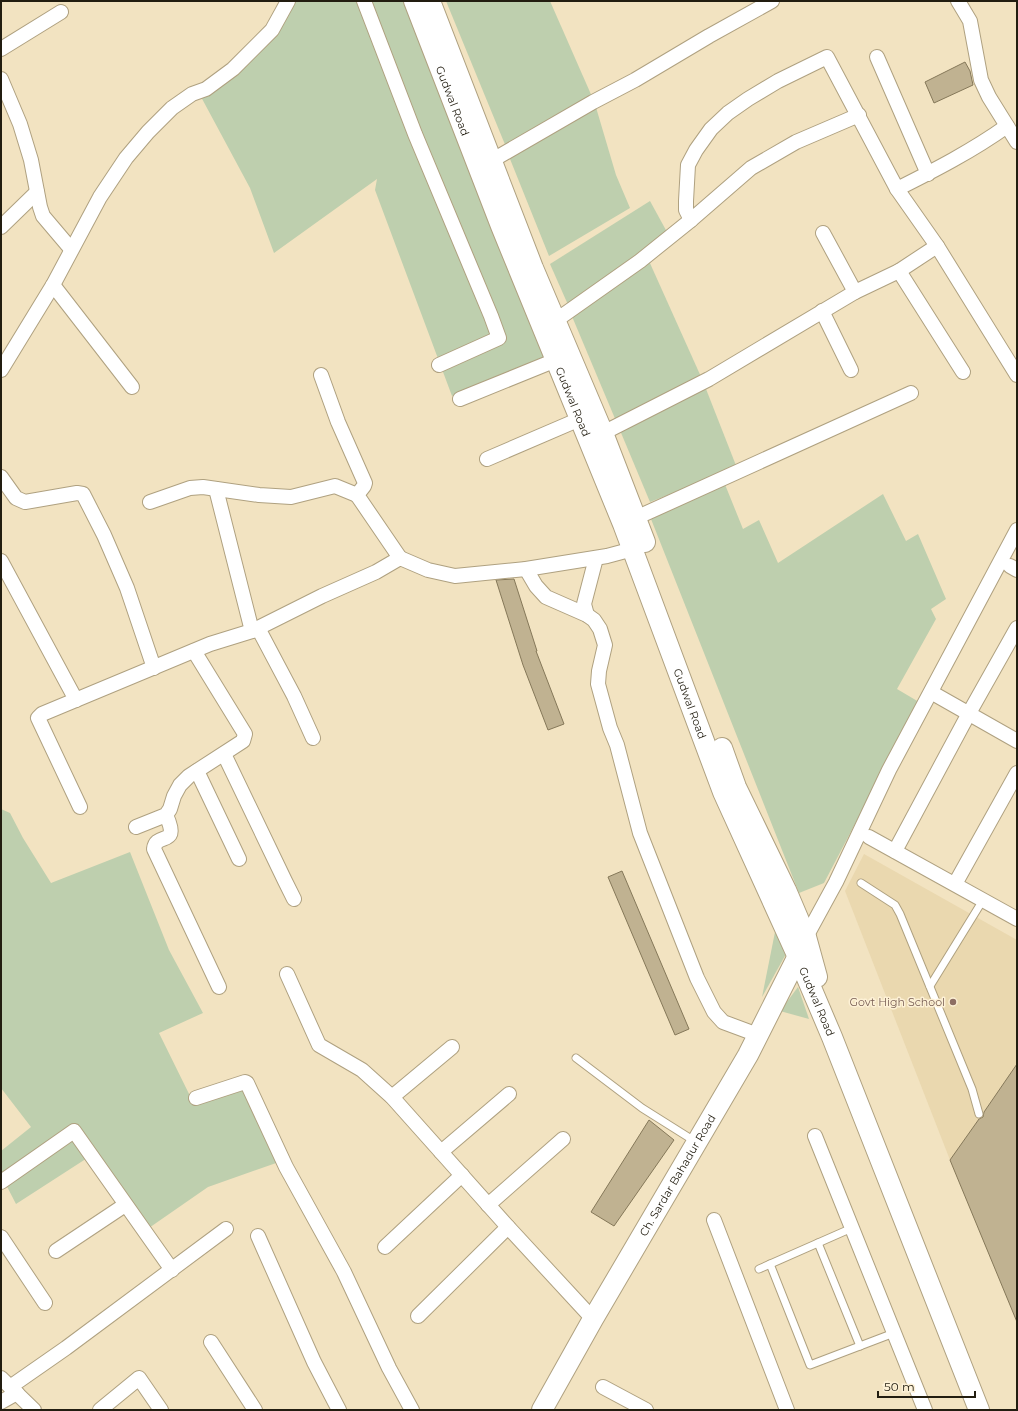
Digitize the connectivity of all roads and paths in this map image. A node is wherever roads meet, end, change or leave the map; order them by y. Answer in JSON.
{"nodes":[{"id":1,"x":288,"y":1,"type":"edge"},
{"id":2,"x":364,"y":1,"type":"edge"},
{"id":3,"x":414,"y":1,"type":"edge"},
{"id":4,"x":430,"y":1,"type":"edge"},
{"id":5,"x":772,"y":1,"type":"edge"},
{"id":6,"x":958,"y":1,"type":"edge"},
{"id":7,"x":62,"y":12,"type":"dead end"},
{"id":8,"x":1,"y":49,"type":"edge"},
{"id":9,"x":877,"y":57,"type":"dead end"},
{"id":10,"x":1,"y":79,"type":"edge"},
{"id":11,"x":859,"y":115,"type":"junction"},
{"id":12,"x":1007,"y":126,"type":"junction"},
{"id":13,"x":1017,"y":142,"type":"edge"},
{"id":14,"x":491,"y":161,"type":"junction"},
{"id":15,"x":928,"y":174,"type":"junction"},
{"id":16,"x":897,"y":189,"type":"junction"},
{"id":17,"x":37,"y":192,"type":"junction"},
{"id":18,"x":691,"y":220,"type":"junction"},
{"id":19,"x":1,"y":227,"type":"edge"},
{"id":20,"x":823,"y":233,"type":"dead end"},
{"id":21,"x":937,"y":246,"type":"junction"},
{"id":22,"x":71,"y":249,"type":"junction"},
{"id":23,"x":899,"y":271,"type":"junction"},
{"id":24,"x":53,"y":285,"type":"junction"},
{"id":25,"x":855,"y":292,"type":"junction"},
{"id":26,"x":822,"y":311,"type":"junction"},
{"id":27,"x":555,"y":321,"type":"junction"},
{"id":28,"x":556,"y":360,"type":"junction"},
{"id":29,"x":439,"y":365,"type":"dead end"},
{"id":30,"x":1,"y":370,"type":"edge"},
{"id":31,"x":851,"y":370,"type":"dead end"},
{"id":32,"x":963,"y":372,"type":"dead end"},
{"id":33,"x":322,"y":375,"type":"dead end"},
{"id":34,"x":1017,"y":375,"type":"edge"},
{"id":35,"x":132,"y":387,"type":"dead end"},
{"id":36,"x":911,"y":394,"type":"dead end"},
{"id":37,"x":460,"y":399,"type":"dead end"},
{"id":38,"x":580,"y":419,"type":"junction"},
{"id":39,"x":603,"y":433,"type":"junction"},
{"id":40,"x":487,"y":460,"type":"dead end"},
{"id":41,"x":1,"y":477,"type":"edge"},
{"id":42,"x":216,"y":489,"type":"junction"},
{"id":43,"x":358,"y":495,"type":"junction"},
{"id":44,"x":150,"y":502,"type":"dead end"},
{"id":45,"x":629,"y":521,"type":"junction"},
{"id":46,"x":1017,"y":530,"type":"edge"},
{"id":47,"x":633,"y":549,"type":"junction"},
{"id":48,"x":400,"y":558,"type":"junction"},
{"id":49,"x":596,"y":558,"type":"junction"},
{"id":50,"x":1,"y":561,"type":"edge"},
{"id":51,"x":526,"y":569,"type":"junction"},
{"id":52,"x":587,"y":615,"type":"junction"},
{"id":53,"x":1017,"y":628,"type":"edge"},
{"id":54,"x":255,"y":630,"type":"junction"},
{"id":55,"x":194,"y":651,"type":"junction"},
{"id":56,"x":154,"y":668,"type":"junction"},
{"id":57,"x":936,"y":695,"type":"dead end"},
{"id":58,"x":76,"y":700,"type":"junction"},
{"id":59,"x":968,"y":715,"type":"junction"},
{"id":60,"x":313,"y":738,"type":"dead end"},
{"id":61,"x":1017,"y":741,"type":"edge"},
{"id":62,"x":224,"y":754,"type":"junction"},
{"id":63,"x":197,"y":771,"type":"junction"},
{"id":64,"x":1017,"y":772,"type":"edge"},
{"id":65,"x":80,"y":807,"type":"dead end"},
{"id":66,"x":166,"y":815,"type":"junction"},
{"id":67,"x":136,"y":827,"type":"dead end"},
{"id":68,"x":869,"y":837,"type":"dead end"},
{"id":69,"x":895,"y":851,"type":"junction"},
{"id":70,"x":239,"y":859,"type":"dead end"},
{"id":71,"x":861,"y":882,"type":"dead end"},
{"id":72,"x":955,"y":884,"type":"junction"},
{"id":73,"x":294,"y":898,"type":"dead end"},
{"id":74,"x":984,"y":900,"type":"junction"},
{"id":75,"x":1016,"y":915,"type":"edge"},
{"id":76,"x":806,"y":937,"type":"junction"},
{"id":77,"x":798,"y":957,"type":"junction"},
{"id":78,"x":287,"y":974,"type":"dead end"},
{"id":79,"x":930,"y":986,"type":"junction"},
{"id":80,"x":219,"y":987,"type":"dead end"},
{"id":81,"x":758,"y":1035,"type":"junction"},
{"id":82,"x":832,"y":1037,"type":"junction"},
{"id":83,"x":452,"y":1047,"type":"dead end"},
{"id":84,"x":576,"y":1058,"type":"dead end"},
{"id":85,"x":509,"y":1094,"type":"dead end"},
{"id":86,"x":392,"y":1097,"type":"junction"},
{"id":87,"x":196,"y":1098,"type":"dead end"},
{"id":88,"x":979,"y":1114,"type":"dead end"},
{"id":89,"x":815,"y":1136,"type":"dead end"},
{"id":90,"x":563,"y":1139,"type":"dead end"},
{"id":91,"x":697,"y":1142,"type":"junction"},
{"id":92,"x":441,"y":1152,"type":"junction"},
{"id":93,"x":462,"y":1175,"type":"junction"},
{"id":94,"x":1,"y":1182,"type":"edge"},
{"id":95,"x":125,"y":1205,"type":"junction"},
{"id":96,"x":488,"y":1205,"type":"junction"},
{"id":97,"x":714,"y":1220,"type":"dead end"},
{"id":98,"x":508,"y":1227,"type":"junction"},
{"id":99,"x":852,"y":1228,"type":"junction"},
{"id":100,"x":226,"y":1229,"type":"dead end"},
{"id":101,"x":258,"y":1236,"type":"dead end"},
{"id":102,"x":1,"y":1237,"type":"edge"},
{"id":103,"x":818,"y":1243,"type":"junction"},
{"id":104,"x":385,"y":1247,"type":"dead end"},
{"id":105,"x":56,"y":1251,"type":"dead end"},
{"id":106,"x":770,"y":1264,"type":"junction"},
{"id":107,"x":759,"y":1269,"type":"dead end"},
{"id":108,"x":172,"y":1270,"type":"junction"},
{"id":109,"x":45,"y":1303,"type":"dead end"},
{"id":110,"x":418,"y":1316,"type":"dead end"},
{"id":111,"x":594,"y":1319,"type":"junction"},
{"id":112,"x":894,"y":1333,"type":"junction"},
{"id":113,"x":211,"y":1342,"type":"dead end"},
{"id":114,"x":860,"y":1346,"type":"junction"},
{"id":115,"x":9,"y":1386,"type":"edge"},
{"id":116,"x":603,"y":1387,"type":"dead end"},
{"id":117,"x":1,"y":1402,"type":"edge"},
{"id":118,"x":34,"y":1410,"type":"edge"},
{"id":119,"x":100,"y":1410,"type":"edge"},
{"id":120,"x":161,"y":1410,"type":"edge"},
{"id":121,"x":255,"y":1410,"type":"edge"},
{"id":122,"x":339,"y":1410,"type":"edge"},
{"id":123,"x":412,"y":1410,"type":"edge"},
{"id":124,"x":542,"y":1410,"type":"edge"},
{"id":125,"x":646,"y":1410,"type":"edge"},
{"id":126,"x":787,"y":1410,"type":"edge"},
{"id":127,"x":925,"y":1410,"type":"edge"},
{"id":128,"x":979,"y":1410,"type":"edge"}],
"edges":[{"from":1,"to":22,"type":"street"},
{"from":2,"to":29,"type":"street"},
{"from":3,"to":28,"type":"main road","name":"Gudwal Road"},
{"from":4,"to":14,"type":"main road","name":"Gudwal Road"},
{"from":5,"to":14,"type":"street"},
{"from":6,"to":12,"type":"street"},
{"from":7,"to":8,"type":"street"},
{"from":9,"to":15,"type":"street"},
{"from":10,"to":17,"type":"street"},
{"from":11,"to":16,"type":"street"},
{"from":11,"to":18,"type":"street"},
{"from":11,"to":18,"type":"street"},
{"from":12,"to":13,"type":"street"},
{"from":12,"to":15,"type":"street"},
{"from":14,"to":27,"type":"main road","name":"Gudwal Road"},
{"from":15,"to":16,"type":"street"},
{"from":16,"to":21,"type":"street"},
{"from":17,"to":19,"type":"street"},
{"from":17,"to":22,"type":"street"},
{"from":18,"to":27,"type":"street"},
{"from":20,"to":25,"type":"street"},
{"from":21,"to":23,"type":"street"},
{"from":21,"to":34,"type":"street"},
{"from":22,"to":24,"type":"street"},
{"from":23,"to":25,"type":"street"},
{"from":23,"to":32,"type":"street"},
{"from":24,"to":30,"type":"street"},
{"from":24,"to":35,"type":"street"},
{"from":25,"to":26,"type":"street"},
{"from":26,"to":31,"type":"street"},
{"from":26,"to":39,"type":"street"},
{"from":27,"to":39,"type":"main road","name":"Gudwal Road"},
{"from":28,"to":37,"type":"street"},
{"from":28,"to":38,"type":"main road","name":"Gudwal Road"},
{"from":33,"to":43,"type":"street"},
{"from":36,"to":45,"type":"street"},
{"from":38,"to":40,"type":"street"},
{"from":38,"to":45,"type":"main road","name":"Gudwal Road"},
{"from":39,"to":45,"type":"main road","name":"Gudwal Road"},
{"from":41,"to":56,"type":"street"},
{"from":42,"to":43,"type":"street"},
{"from":42,"to":44,"type":"street"},
{"from":42,"to":54,"type":"street"},
{"from":43,"to":48,"type":"street"},
{"from":45,"to":47,"type":"main road","name":"Gudwal Road"},
{"from":45,"to":76,"type":"main road","name":"Gudwal Road"},
{"from":46,"to":76,"type":"street"},
{"from":47,"to":49,"type":"street"},
{"from":47,"to":77,"type":"main road","name":"Gudwal Road"},
{"from":48,"to":51,"type":"street"},
{"from":48,"to":54,"type":"street"},
{"from":49,"to":51,"type":"street"},
{"from":49,"to":52,"type":"street"},
{"from":50,"to":58,"type":"street"},
{"from":51,"to":52,"type":"street"},
{"from":52,"to":81,"type":"street"},
{"from":53,"to":59,"type":"street"},
{"from":54,"to":55,"type":"street"},
{"from":54,"to":60,"type":"street"},
{"from":55,"to":56,"type":"street"},
{"from":55,"to":62,"type":"street"},
{"from":56,"to":58,"type":"street"},
{"from":57,"to":59,"type":"street"},
{"from":58,"to":65,"type":"street"},
{"from":59,"to":61,"type":"street"},
{"from":59,"to":69,"type":"street"},
{"from":62,"to":63,"type":"street"},
{"from":62,"to":73,"type":"street"},
{"from":63,"to":66,"type":"street"},
{"from":63,"to":70,"type":"street"},
{"from":64,"to":72,"type":"street"},
{"from":66,"to":67,"type":"street"},
{"from":66,"to":80,"type":"street"},
{"from":68,"to":69,"type":"street"},
{"from":69,"to":72,"type":"street"},
{"from":71,"to":79,"type":"lane"},
{"from":72,"to":74,"type":"street"},
{"from":74,"to":75,"type":"street"},
{"from":74,"to":79,"type":"lane"},
{"from":76,"to":77,"type":"main road","name":"Ch. Sardar Bahadur Road"},
{"from":76,"to":82,"type":"main road","name":"Gudwal Road"},
{"from":77,"to":81,"type":"main road","name":"Ch. Sardar Bahadur Road"},
{"from":77,"to":82,"type":"main road","name":"Gudwal Road"},
{"from":78,"to":86,"type":"street"},
{"from":79,"to":88,"type":"lane"},
{"from":81,"to":91,"type":"main road","name":"Ch. Sardar Bahadur Road"},
{"from":82,"to":128,"type":"main road"},
{"from":83,"to":86,"type":"street"},
{"from":84,"to":91,"type":"lane"},
{"from":85,"to":92,"type":"street"},
{"from":86,"to":92,"type":"street"},
{"from":87,"to":123,"type":"street"},
{"from":89,"to":99,"type":"street"},
{"from":90,"to":96,"type":"street"},
{"from":91,"to":111,"type":"main road","name":"Ch. Sardar Bahadur Road"},
{"from":92,"to":93,"type":"street"},
{"from":93,"to":96,"type":"street"},
{"from":93,"to":104,"type":"street"},
{"from":94,"to":95,"type":"street"},
{"from":95,"to":105,"type":"street"},
{"from":95,"to":108,"type":"street"},
{"from":96,"to":98,"type":"street"},
{"from":97,"to":126,"type":"street"},
{"from":98,"to":110,"type":"street"},
{"from":98,"to":111,"type":"street"},
{"from":99,"to":103,"type":"lane"},
{"from":99,"to":112,"type":"street"},
{"from":100,"to":108,"type":"street"},
{"from":101,"to":122,"type":"street"},
{"from":102,"to":109,"type":"street"},
{"from":103,"to":106,"type":"lane"},
{"from":103,"to":114,"type":"lane"},
{"from":106,"to":107,"type":"lane"},
{"from":106,"to":114,"type":"lane"},
{"from":108,"to":115,"type":"street"},
{"from":111,"to":124,"type":"main road","name":"Ch. Sardar Bahadur Road"},
{"from":112,"to":114,"type":"lane"},
{"from":112,"to":127,"type":"street"},
{"from":113,"to":121,"type":"street"},
{"from":115,"to":117,"type":"street"},
{"from":115,"to":118,"type":"street"},
{"from":116,"to":125,"type":"street"},
{"from":119,"to":120,"type":"street"}]}
